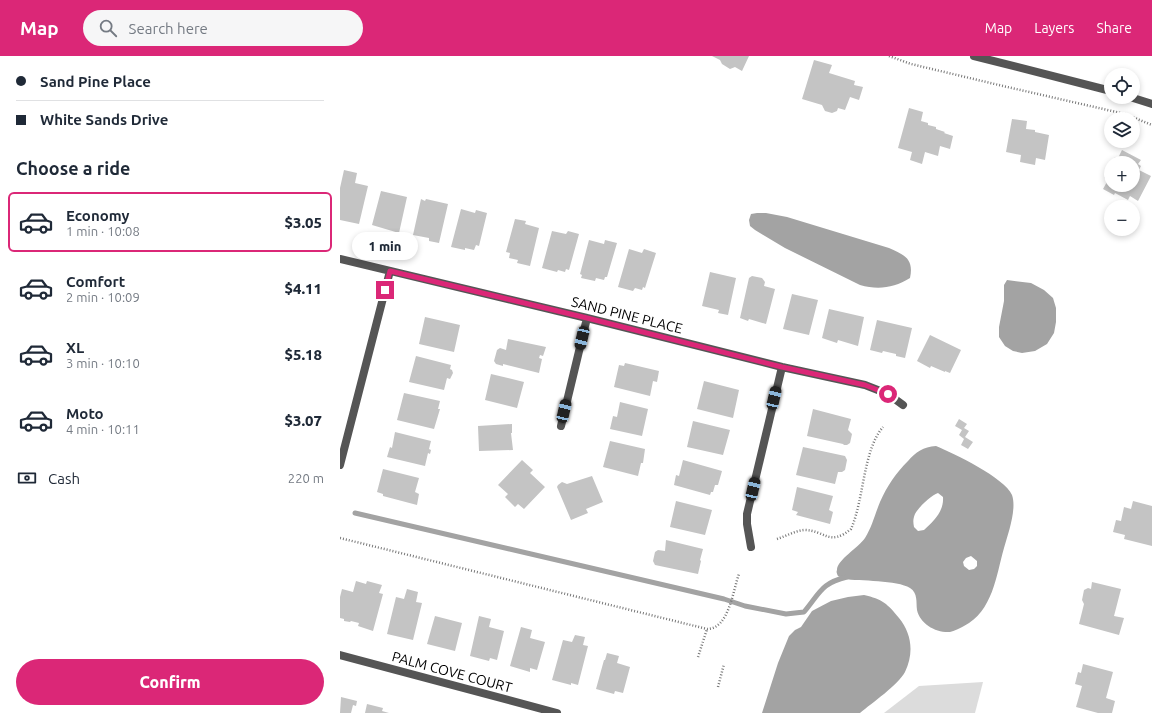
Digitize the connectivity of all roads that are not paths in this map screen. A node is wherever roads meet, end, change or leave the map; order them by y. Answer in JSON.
{"nodes":[{"id":1,"x":974,"y":56,"type":"edge"},
{"id":2,"x":1104,"y":89,"type":"edge"},
{"id":3,"x":1140,"y":100,"type":"edge"},
{"id":4,"x":1152,"y":104,"type":"edge"},
{"id":5,"x":340,"y":259,"type":"edge"},
{"id":6,"x":390,"y":271,"type":"junction"},
{"id":7,"x":587,"y":318,"type":"junction"},
{"id":8,"x":782,"y":367,"type":"junction"},
{"id":9,"x":903,"y":405,"type":"dead end"},
{"id":10,"x":561,"y":426,"type":"dead end"},
{"id":11,"x":340,"y":465,"type":"edge"},
{"id":12,"x":751,"y":547,"type":"dead end"},
{"id":13,"x":340,"y":655,"type":"edge"},
{"id":14,"x":557,"y":713,"type":"edge"}],
"edges":[{"from":1,"to":2,"type":"street"},
{"from":3,"to":4,"type":"street"},
{"from":5,"to":6,"type":"street","name":"SAND PINE PLACE"},
{"from":6,"to":7,"type":"street","name":"SAND PINE PLACE"},
{"from":6,"to":11,"type":"street"},
{"from":7,"to":8,"type":"street","name":"SAND PINE PLACE"},
{"from":7,"to":10,"type":"street"},
{"from":8,"to":9,"type":"street","name":"SAND PINE PLACE"},
{"from":8,"to":12,"type":"street"},
{"from":13,"to":14,"type":"street","name":"PALM COVE COURT"}]}
